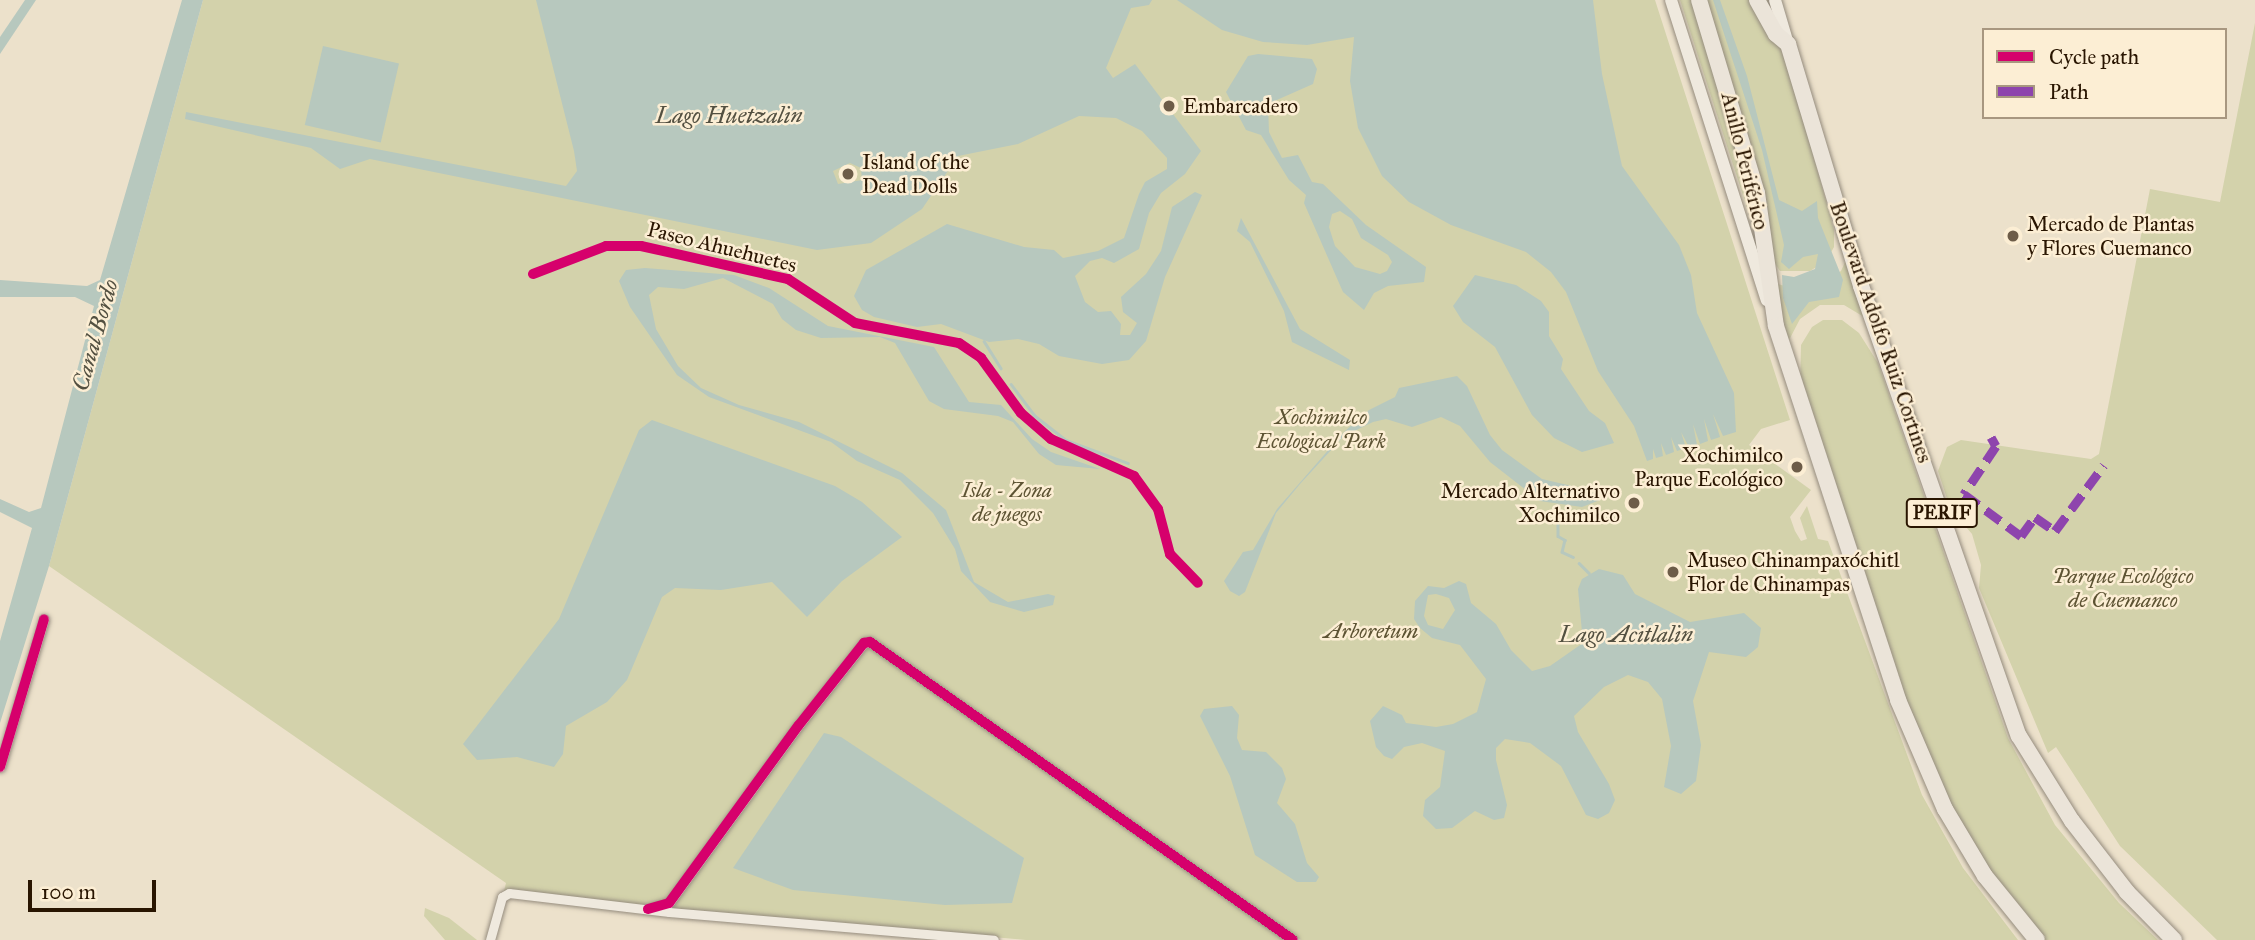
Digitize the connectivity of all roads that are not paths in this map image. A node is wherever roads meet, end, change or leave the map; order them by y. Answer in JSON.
{"nodes":[{"id":1,"x":1671,"y":0,"type":"edge"},
{"id":2,"x":1699,"y":0,"type":"edge"},
{"id":3,"x":1757,"y":0,"type":"edge"},
{"id":4,"x":1775,"y":0,"type":"edge"},
{"id":5,"x":1788,"y":44,"type":"junction"},
{"id":6,"x":1776,"y":327,"type":"junction"},
{"id":7,"x":44,"y":619,"type":"dead end"},
{"id":8,"x":0,"y":767,"type":"edge"},
{"id":9,"x":648,"y":909,"type":"junction"},
{"id":10,"x":490,"y":940,"type":"edge"},
{"id":11,"x":994,"y":940,"type":"edge"},
{"id":12,"x":1293,"y":940,"type":"edge"},
{"id":13,"x":2038,"y":940,"type":"edge"},
{"id":14,"x":2174,"y":940,"type":"edge"}],
"edges":[{"from":1,"to":6,"type":"main road"},
{"from":2,"to":6,"type":"highway","name":"Anillo Periférico"},
{"from":3,"to":5,"type":"highway"},
{"from":4,"to":5,"type":"main road","name":"Boulevard Adolfo Ruiz Cortines","number":"PERIF"},
{"from":5,"to":14,"type":"highway","name":"Boulevard Adolfo Ruiz Cortines","number":"PERIF"},
{"from":6,"to":13,"type":"highway"},
{"from":7,"to":8,"type":"street"},
{"from":9,"to":10,"type":"street"},
{"from":9,"to":11,"type":"street"},
{"from":9,"to":12,"type":"street"}]}
